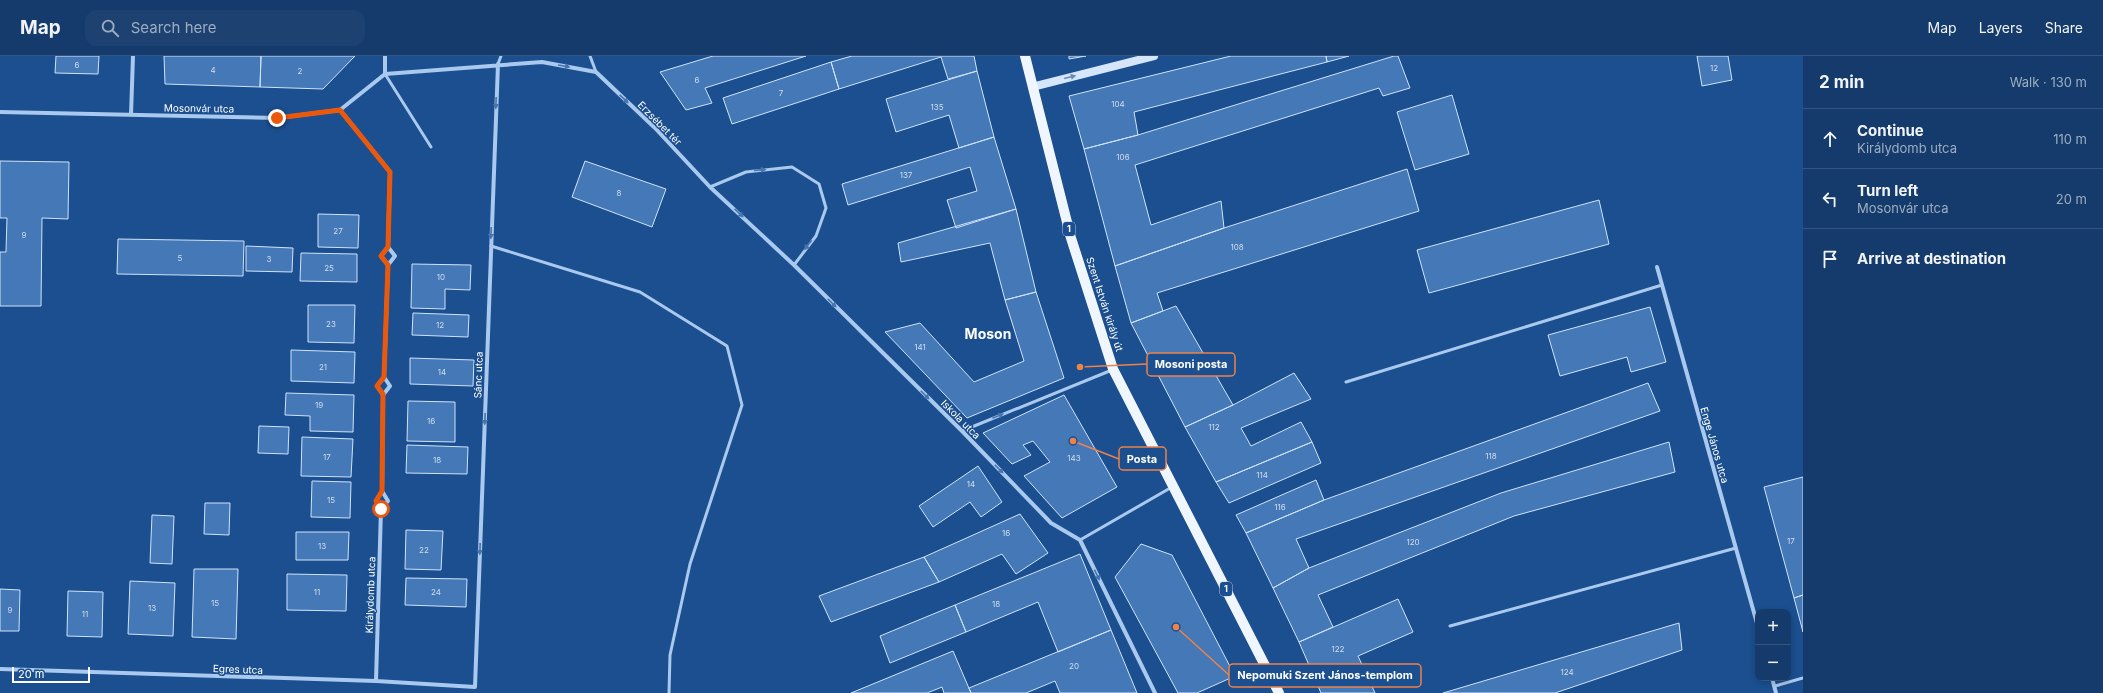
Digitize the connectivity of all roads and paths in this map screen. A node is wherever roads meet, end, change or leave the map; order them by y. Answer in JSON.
{"nodes":[{"id":1,"x":133,"y":56,"type":"edge"},
{"id":2,"x":385,"y":56,"type":"edge"},
{"id":3,"x":501,"y":56,"type":"edge"},
{"id":4,"x":590,"y":56,"type":"edge"},
{"id":5,"x":1025,"y":56,"type":"edge"},
{"id":6,"x":1154,"y":56,"type":"edge"},
{"id":7,"x":498,"y":64,"type":"junction"},
{"id":8,"x":596,"y":72,"type":"junction"},
{"id":9,"x":385,"y":74,"type":"junction"},
{"id":10,"x":1032,"y":86,"type":"junction"},
{"id":11,"x":340,"y":110,"type":"junction"},
{"id":12,"x":0,"y":112,"type":"edge"},
{"id":13,"x":131,"y":115,"type":"junction"},
{"id":14,"x":431,"y":148,"type":"dead end"},
{"id":15,"x":710,"y":187,"type":"junction"},
{"id":16,"x":491,"y":246,"type":"junction"},
{"id":17,"x":388,"y":247,"type":"junction"},
{"id":18,"x":388,"y":265,"type":"junction"},
{"id":19,"x":794,"y":265,"type":"junction"},
{"id":20,"x":1657,"y":267,"type":"dead end"},
{"id":21,"x":1662,"y":285,"type":"junction"},
{"id":22,"x":1113,"y":369,"type":"junction"},
{"id":23,"x":384,"y":377,"type":"junction"},
{"id":24,"x":1346,"y":382,"type":"dead end"},
{"id":25,"x":383,"y":394,"type":"junction"},
{"id":26,"x":962,"y":431,"type":"junction"},
{"id":27,"x":1173,"y":486,"type":"junction"},
{"id":28,"x":382,"y":491,"type":"junction"},
{"id":29,"x":381,"y":509,"type":"junction"},
{"id":30,"x":1080,"y":540,"type":"junction"},
{"id":31,"x":1736,"y":548,"type":"junction"},
{"id":32,"x":1755,"y":616,"type":"edge"},
{"id":33,"x":1450,"y":626,"type":"dead end"},
{"id":34,"x":0,"y":669,"type":"edge"},
{"id":35,"x":1803,"y":678,"type":"edge"},
{"id":36,"x":376,"y":681,"type":"junction"},
{"id":37,"x":1773,"y":681,"type":"edge"},
{"id":38,"x":475,"y":686,"type":"joint"},
{"id":39,"x":1774,"y":686,"type":"junction"},
{"id":40,"x":669,"y":693,"type":"edge"},
{"id":41,"x":1155,"y":693,"type":"edge"},
{"id":42,"x":1279,"y":693,"type":"edge"},
{"id":43,"x":1776,"y":693,"type":"edge"}],
"edges":[{"from":1,"to":13,"type":"street"},
{"from":2,"to":9,"type":"street"},
{"from":3,"to":7,"type":"lane"},
{"from":4,"to":8,"type":"lane","name":"Erzsébet tér"},
{"from":5,"to":10,"type":"main road","name":"Szent István király út","number":"1"},
{"from":10,"to":6,"type":"main road","one_way":true},
{"from":7,"to":8,"type":"street","one_way":true},
{"from":7,"to":9,"type":"street"},
{"from":7,"to":16,"type":"street","name":"Sánc utca","one_way":true},
{"from":8,"to":15,"type":"street","name":"Erzsébet tér","one_way":true},
{"from":9,"to":11,"type":"street"},
{"from":9,"to":14,"type":"lane"},
{"from":10,"to":22,"type":"main road","name":"Szent István király út","number":"1"},
{"from":11,"to":13,"type":"street","name":"Mosonvár utca"},
{"from":11,"to":17,"type":"street","name":"Királydomb utca"},
{"from":12,"to":13,"type":"street","name":"Mosonvár utca"},
{"from":15,"to":19,"type":"street","name":"Iskola utca","one_way":true},
{"from":15,"to":19,"type":"lane","one_way":true},
{"from":16,"to":38,"type":"street","name":"Sánc utca","one_way":true},
{"from":16,"to":40,"type":"lane"},
{"from":17,"to":18,"type":"street","name":"Királydomb utca"},
{"from":17,"to":18,"type":"street","name":"Királydomb utca"},
{"from":18,"to":23,"type":"street","name":"Királydomb utca"},
{"from":19,"to":26,"type":"street","name":"Iskola utca","one_way":true},
{"from":20,"to":21,"type":"street","name":"Enge János utca"},
{"from":21,"to":24,"type":"lane"},
{"from":21,"to":31,"type":"street","name":"Enge János utca"},
{"from":26,"to":22,"type":"lane","one_way":true},
{"from":22,"to":27,"type":"main road","name":"Szent István király út","number":"1"},
{"from":23,"to":25,"type":"street","name":"Királydomb utca"},
{"from":23,"to":25,"type":"street","name":"Királydomb utca"},
{"from":25,"to":28,"type":"street","name":"Királydomb utca"},
{"from":26,"to":30,"type":"street","name":"Iskola utca","one_way":true},
{"from":27,"to":30,"type":"lane"},
{"from":27,"to":42,"type":"main road","name":"Szent István király út","number":"1"},
{"from":28,"to":29,"type":"street","name":"Királydomb utca"},
{"from":28,"to":29,"type":"street","name":"Királydomb utca"},
{"from":29,"to":36,"type":"street","name":"Királydomb utca"},
{"from":30,"to":41,"type":"street","one_way":true},
{"from":31,"to":32,"type":"street","name":"Enge János utca"},
{"from":31,"to":33,"type":"lane"},
{"from":34,"to":36,"type":"street","name":"Egres utca"},
{"from":35,"to":39,"type":"lane"},
{"from":36,"to":38,"type":"street","name":"Egres utca"},
{"from":37,"to":39,"type":"street"},
{"from":39,"to":43,"type":"street"}]}
